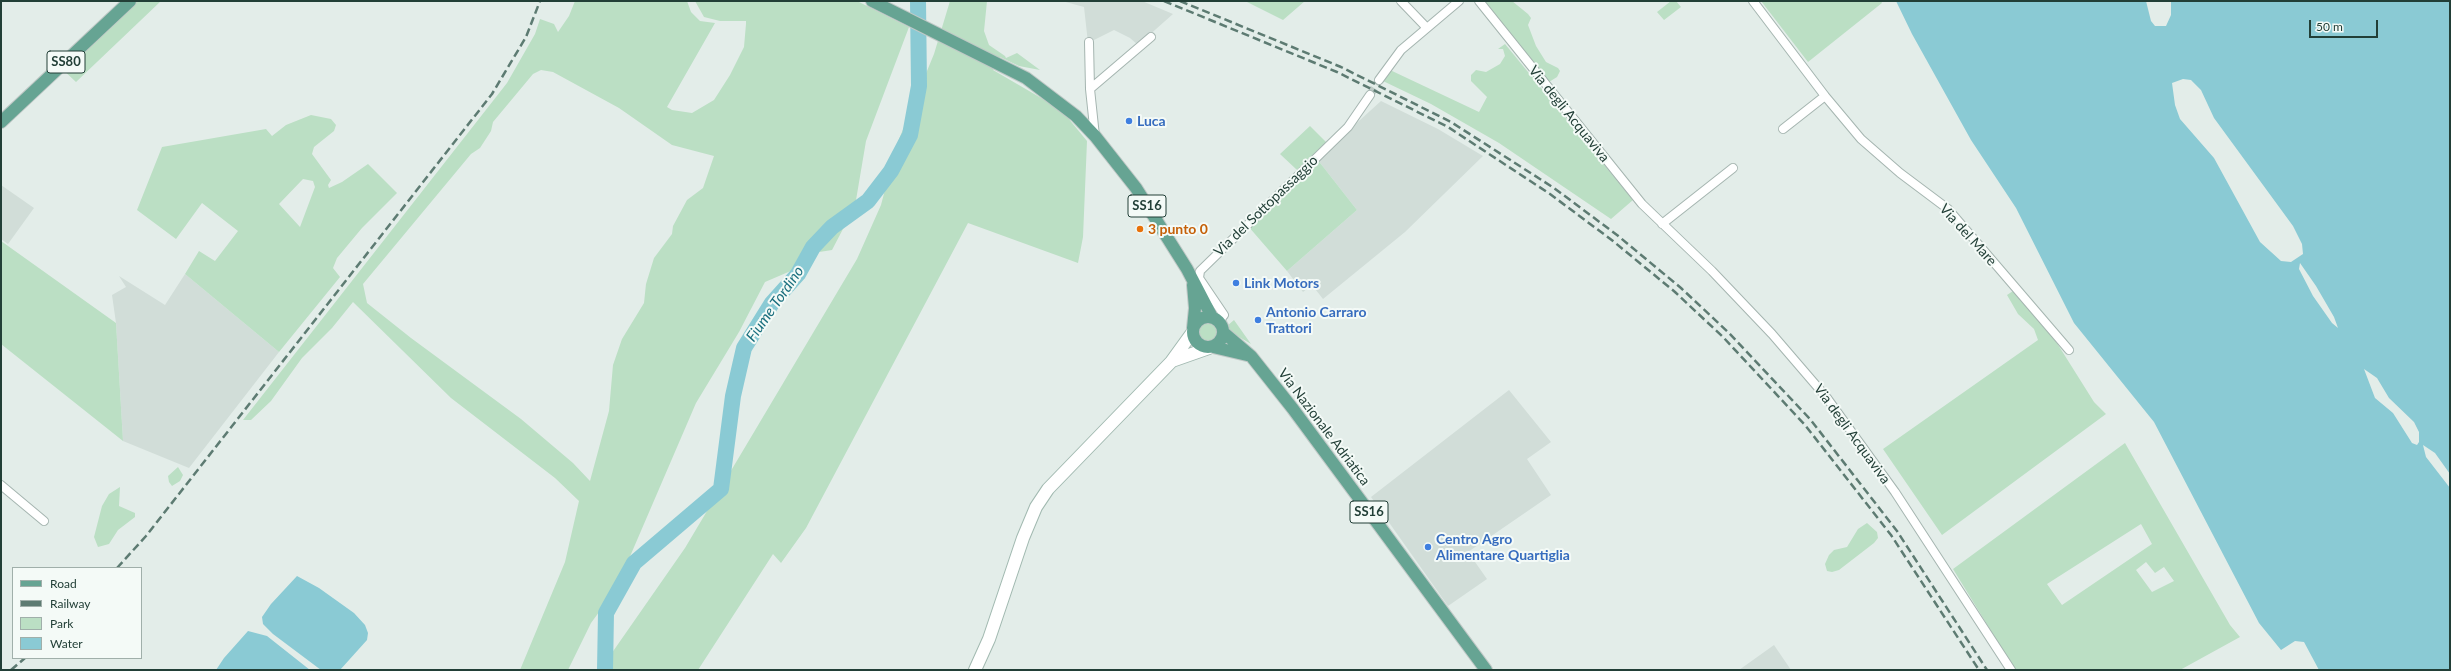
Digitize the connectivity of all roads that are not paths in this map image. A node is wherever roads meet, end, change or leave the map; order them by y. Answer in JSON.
{"nodes":[{"id":1,"x":130,"y":1,"type":"edge"},
{"id":2,"x":872,"y":1,"type":"edge"},
{"id":3,"x":1401,"y":1,"type":"edge"},
{"id":4,"x":1459,"y":1,"type":"edge"},
{"id":5,"x":1479,"y":1,"type":"edge"},
{"id":6,"x":1753,"y":1,"type":"edge"},
{"id":7,"x":1426,"y":27,"type":"junction"},
{"id":8,"x":1151,"y":37,"type":"dead end"},
{"id":9,"x":1089,"y":42,"type":"dead end"},
{"id":10,"x":1379,"y":80,"type":"tunnel mouth"},
{"id":11,"x":1090,"y":89,"type":"junction"},
{"id":12,"x":1370,"y":95,"type":"tunnel mouth"},
{"id":13,"x":1825,"y":96,"type":"junction"},
{"id":14,"x":1,"y":122,"type":"edge"},
{"id":15,"x":1783,"y":129,"type":"dead end"},
{"id":16,"x":1091,"y":132,"type":"junction"},
{"id":17,"x":1733,"y":168,"type":"dead end"},
{"id":18,"x":1662,"y":224,"type":"junction"},
{"id":19,"x":1192,"y":280,"type":"junction"},
{"id":20,"x":1218,"y":324,"type":"junction"},
{"id":21,"x":1192,"y":331,"type":"junction"},
{"id":22,"x":1211,"y":347,"type":"junction"},
{"id":23,"x":2069,"y":350,"type":"dead end"},
{"id":24,"x":1251,"y":356,"type":"junction"},
{"id":25,"x":1171,"y":362,"type":"junction"},
{"id":26,"x":1,"y":485,"type":"edge"},
{"id":27,"x":44,"y":521,"type":"dead end"},
{"id":28,"x":975,"y":670,"type":"edge"},
{"id":29,"x":1486,"y":670,"type":"edge"},
{"id":30,"x":2011,"y":670,"type":"edge"}],
"edges":[{"from":1,"to":14,"type":"main road","number":"SS80"},
{"from":2,"to":16,"type":"main road","name":"Via Nazionale Adriatica","number":"SS16"},
{"from":3,"to":7,"type":"street"},
{"from":4,"to":7,"type":"street"},
{"from":5,"to":18,"type":"street","name":"Via degli Acquaviva"},
{"from":6,"to":13,"type":"street","name":"Via del Mare"},
{"from":7,"to":10,"type":"street"},
{"from":8,"to":11,"type":"street"},
{"from":9,"to":11,"type":"street"},
{"from":11,"to":16,"type":"street"},
{"from":12,"to":20,"type":"street","name":"Via del Sottopassaggio"},
{"from":13,"to":15,"type":"street"},
{"from":13,"to":23,"type":"street","name":"Via del Mare"},
{"from":16,"to":19,"type":"main road","name":"Via Nazionale Adriatica","number":"SS16"},
{"from":17,"to":18,"type":"street"},
{"from":18,"to":30,"type":"street","name":"Via degli Acquaviva"},
{"from":19,"to":20,"type":"main road","name":"Via Nazionale Adriatica","number":"SS16"},
{"from":19,"to":21,"type":"main road","name":"Via Nazionale Adriatica","number":"SS16"},
{"from":20,"to":21,"type":"main road"},
{"from":20,"to":22,"type":"main road"},
{"from":20,"to":24,"type":"main road","name":"Via Nazionale Adriatica","number":"SS16"},
{"from":21,"to":22,"type":"main road"},
{"from":21,"to":25,"type":"main road"},
{"from":22,"to":24,"type":"main road"},
{"from":22,"to":25,"type":"main road"},
{"from":24,"to":29,"type":"main road","name":"Via Nazionale Adriatica","number":"SS16"},
{"from":25,"to":28,"type":"main road"},
{"from":26,"to":27,"type":"street"}]}
